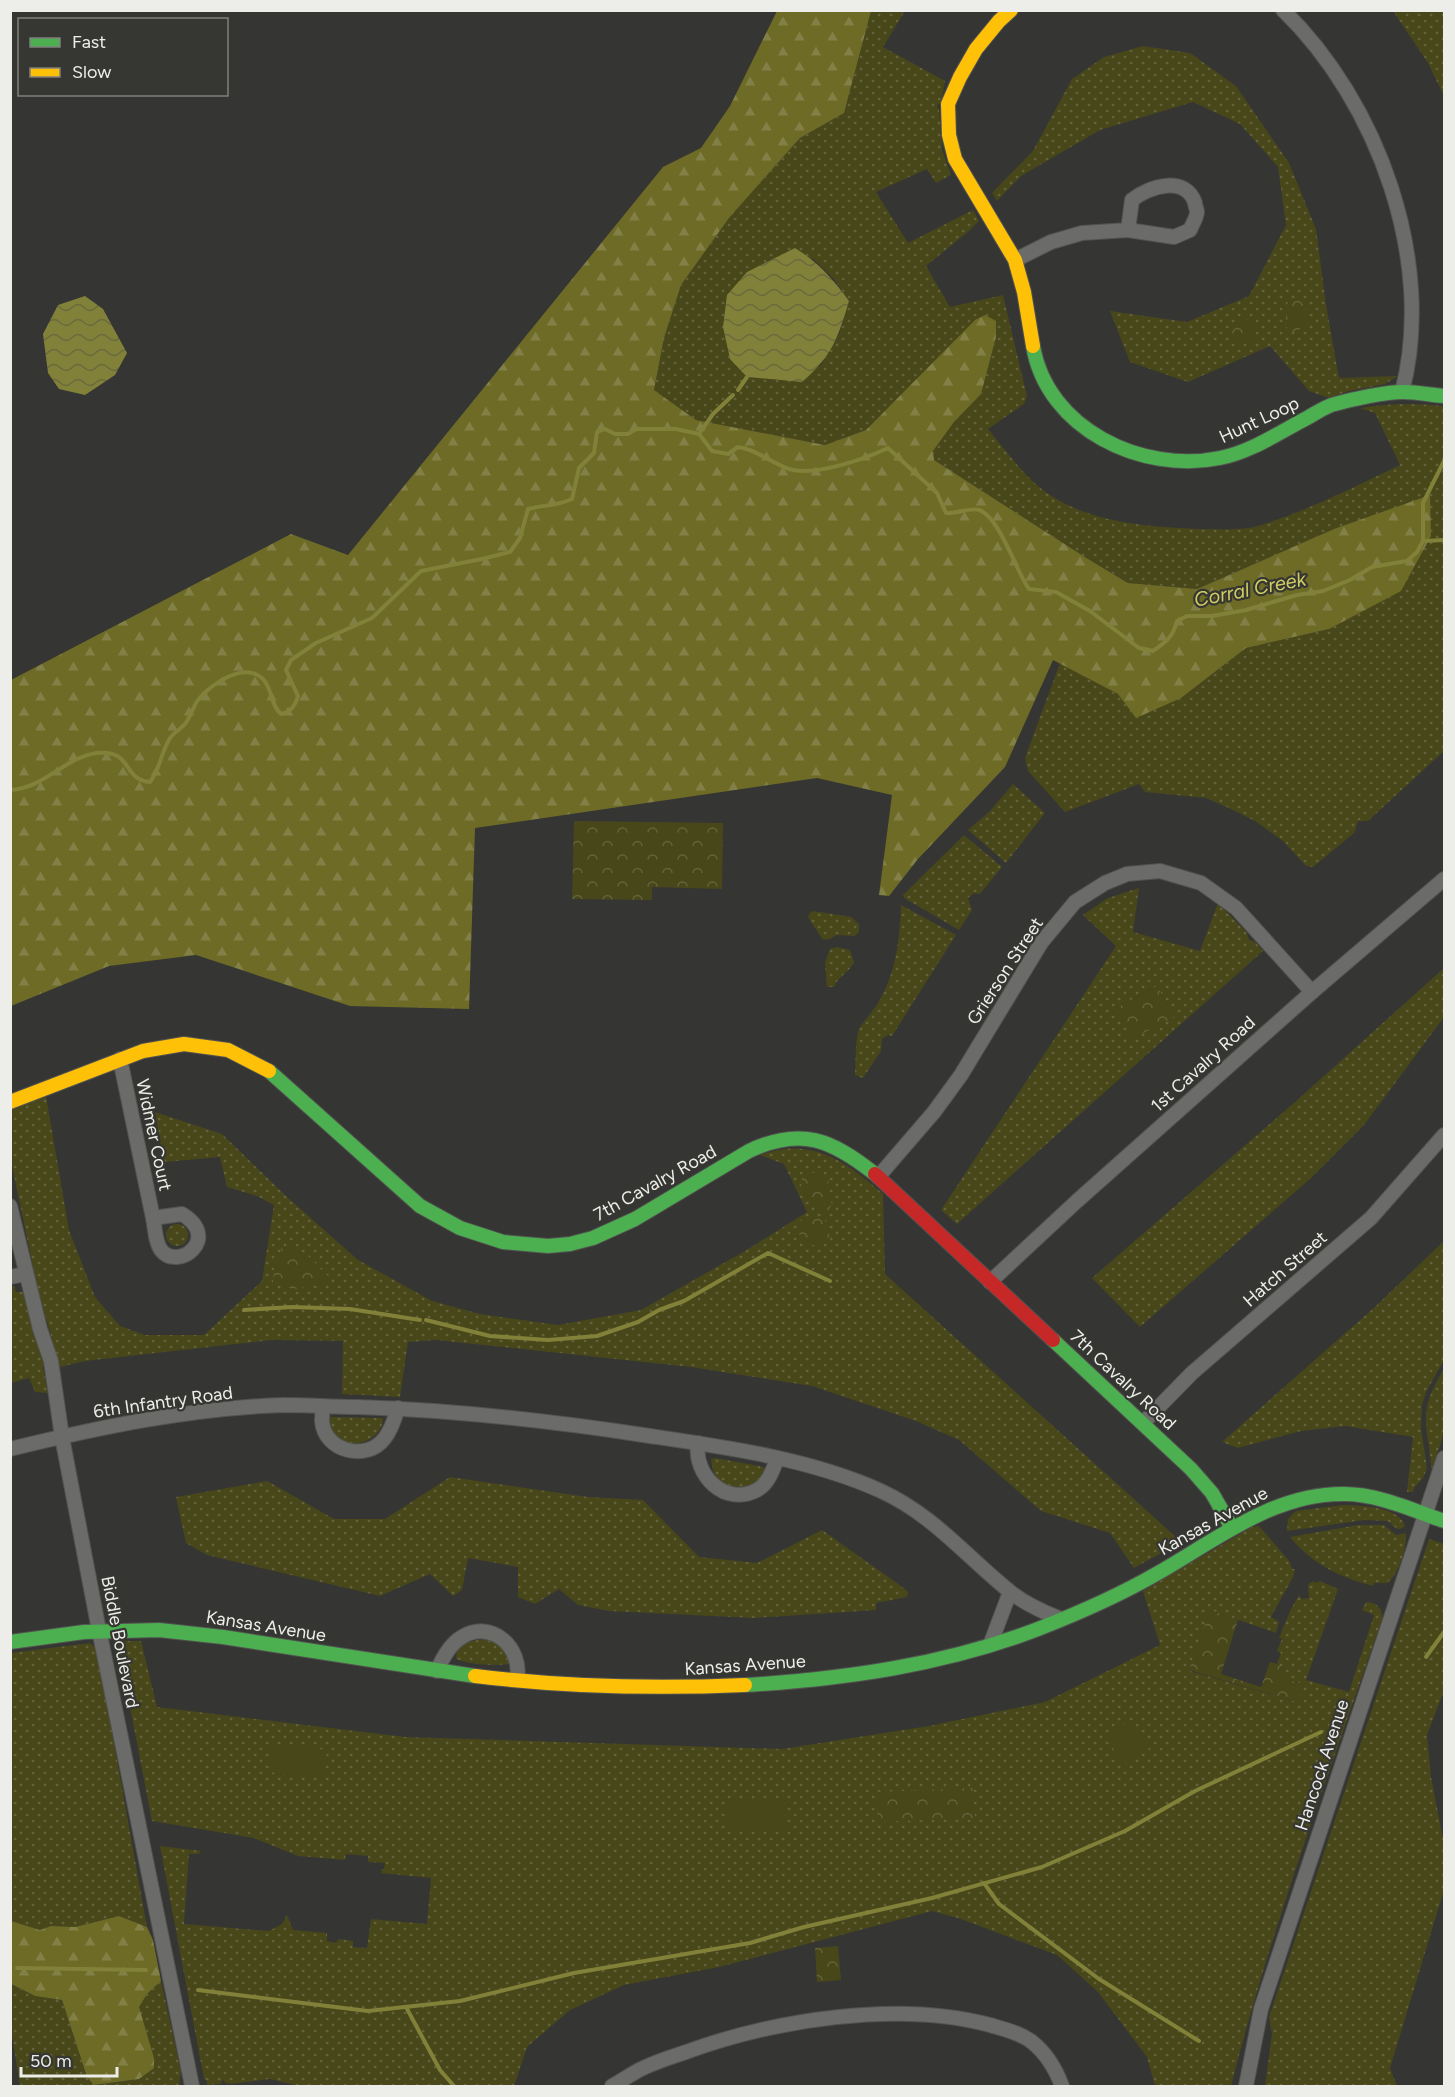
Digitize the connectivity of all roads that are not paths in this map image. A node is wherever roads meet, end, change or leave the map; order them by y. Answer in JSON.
{"nodes":[{"id":1,"x":1011,"y":10,"type":"edge"},
{"id":2,"x":1283,"y":10,"type":"edge"},
{"id":3,"x":1128,"y":231,"type":"junction"},
{"id":4,"x":1015,"y":260,"type":"junction"},
{"id":5,"x":1402,"y":392,"type":"junction"},
{"id":6,"x":1444,"y":396,"type":"edge"},
{"id":7,"x":1444,"y":879,"type":"edge"},
{"id":8,"x":1312,"y":992,"type":"junction"},
{"id":9,"x":120,"y":1059,"type":"junction"},
{"id":10,"x":10,"y":1102,"type":"edge"},
{"id":11,"x":1444,"y":1135,"type":"edge"},
{"id":12,"x":878,"y":1177,"type":"junction"},
{"id":13,"x":10,"y":1206,"type":"edge"},
{"id":14,"x":153,"y":1218,"type":"dead end"},
{"id":15,"x":26,"y":1274,"type":"junction"},
{"id":16,"x":10,"y":1277,"type":"edge"},
{"id":17,"x":990,"y":1282,"type":"junction"},
{"id":18,"x":322,"y":1406,"type":"junction"},
{"id":19,"x":398,"y":1408,"type":"junction"},
{"id":20,"x":1143,"y":1423,"type":"junction"},
{"id":21,"x":62,"y":1437,"type":"junction"},
{"id":22,"x":698,"y":1443,"type":"junction"},
{"id":23,"x":10,"y":1449,"type":"edge"},
{"id":24,"x":1444,"y":1458,"type":"edge"},
{"id":25,"x":777,"y":1459,"type":"junction"},
{"id":26,"x":1425,"y":1515,"type":"junction"},
{"id":27,"x":1444,"y":1521,"type":"edge"},
{"id":28,"x":1232,"y":1528,"type":"junction"},
{"id":29,"x":1010,"y":1592,"type":"junction"},
{"id":30,"x":1061,"y":1619,"type":"junction"},
{"id":31,"x":100,"y":1631,"type":"junction"},
{"id":32,"x":10,"y":1642,"type":"edge"},
{"id":33,"x":990,"y":1645,"type":"junction"},
{"id":34,"x":437,"y":1671,"type":"junction"},
{"id":35,"x":517,"y":1680,"type":"junction"},
{"id":36,"x":192,"y":2086,"type":"edge"},
{"id":37,"x":612,"y":2086,"type":"edge"},
{"id":38,"x":1062,"y":2086,"type":"edge"},
{"id":39,"x":1246,"y":2086,"type":"edge"}],
"edges":[{"from":1,"to":4,"type":"street","name":"Hunt Loop"},
{"from":2,"to":5,"type":"street"},
{"from":3,"to":3,"type":"street"},
{"from":3,"to":4,"type":"street"},
{"from":4,"to":5,"type":"street","name":"Hunt Loop"},
{"from":5,"to":6,"type":"street","name":"Hunt Loop"},
{"from":7,"to":8,"type":"street","name":"1st Cavalry Road"},
{"from":8,"to":12,"type":"street","name":"Grierson Street"},
{"from":8,"to":17,"type":"street","name":"1st Cavalry Road"},
{"from":9,"to":10,"type":"street","name":"7th Cavalry Road"},
{"from":9,"to":12,"type":"street","name":"7th Cavalry Road"},
{"from":9,"to":14,"type":"street","name":"Widmer Court"},
{"from":11,"to":20,"type":"street","name":"Hatch Street"},
{"from":12,"to":17,"type":"street","name":"7th Cavalry Road"},
{"from":13,"to":15,"type":"street","name":"Biddle Boulevard"},
{"from":15,"to":16,"type":"street"},
{"from":15,"to":21,"type":"street","name":"Biddle Boulevard"},
{"from":17,"to":20,"type":"street","name":"7th Cavalry Road"},
{"from":18,"to":19,"type":"street","name":"6th Infantry Road"},
{"from":18,"to":19,"type":"street"},
{"from":18,"to":21,"type":"street","name":"6th Infantry Road"},
{"from":19,"to":22,"type":"street","name":"6th Infantry Road"},
{"from":20,"to":28,"type":"street","name":"7th Cavalry Road"},
{"from":21,"to":23,"type":"street","name":"6th Infantry Road"},
{"from":21,"to":31,"type":"street","name":"Biddle Boulevard"},
{"from":22,"to":25,"type":"street","name":"6th Infantry Road"},
{"from":22,"to":25,"type":"street"},
{"from":24,"to":26,"type":"street","name":"Hancock Avenue"},
{"from":25,"to":29,"type":"street","name":"6th Infantry Road"},
{"from":26,"to":27,"type":"street","name":"Kansas Avenue"},
{"from":26,"to":28,"type":"street","name":"Kansas Avenue"},
{"from":26,"to":39,"type":"street","name":"Hancock Avenue"},
{"from":28,"to":30,"type":"street","name":"Kansas Avenue"},
{"from":29,"to":30,"type":"street","name":"6th Infantry Road"},
{"from":29,"to":33,"type":"street"},
{"from":30,"to":33,"type":"street","name":"Kansas Avenue"},
{"from":31,"to":32,"type":"street","name":"Kansas Avenue"},
{"from":31,"to":34,"type":"street","name":"Kansas Avenue"},
{"from":31,"to":36,"type":"street","name":"Biddle Boulevard"},
{"from":33,"to":35,"type":"street","name":"Kansas Avenue"},
{"from":34,"to":35,"type":"street","name":"Kansas Avenue"},
{"from":34,"to":35,"type":"street"},
{"from":37,"to":38,"type":"street"}]}
